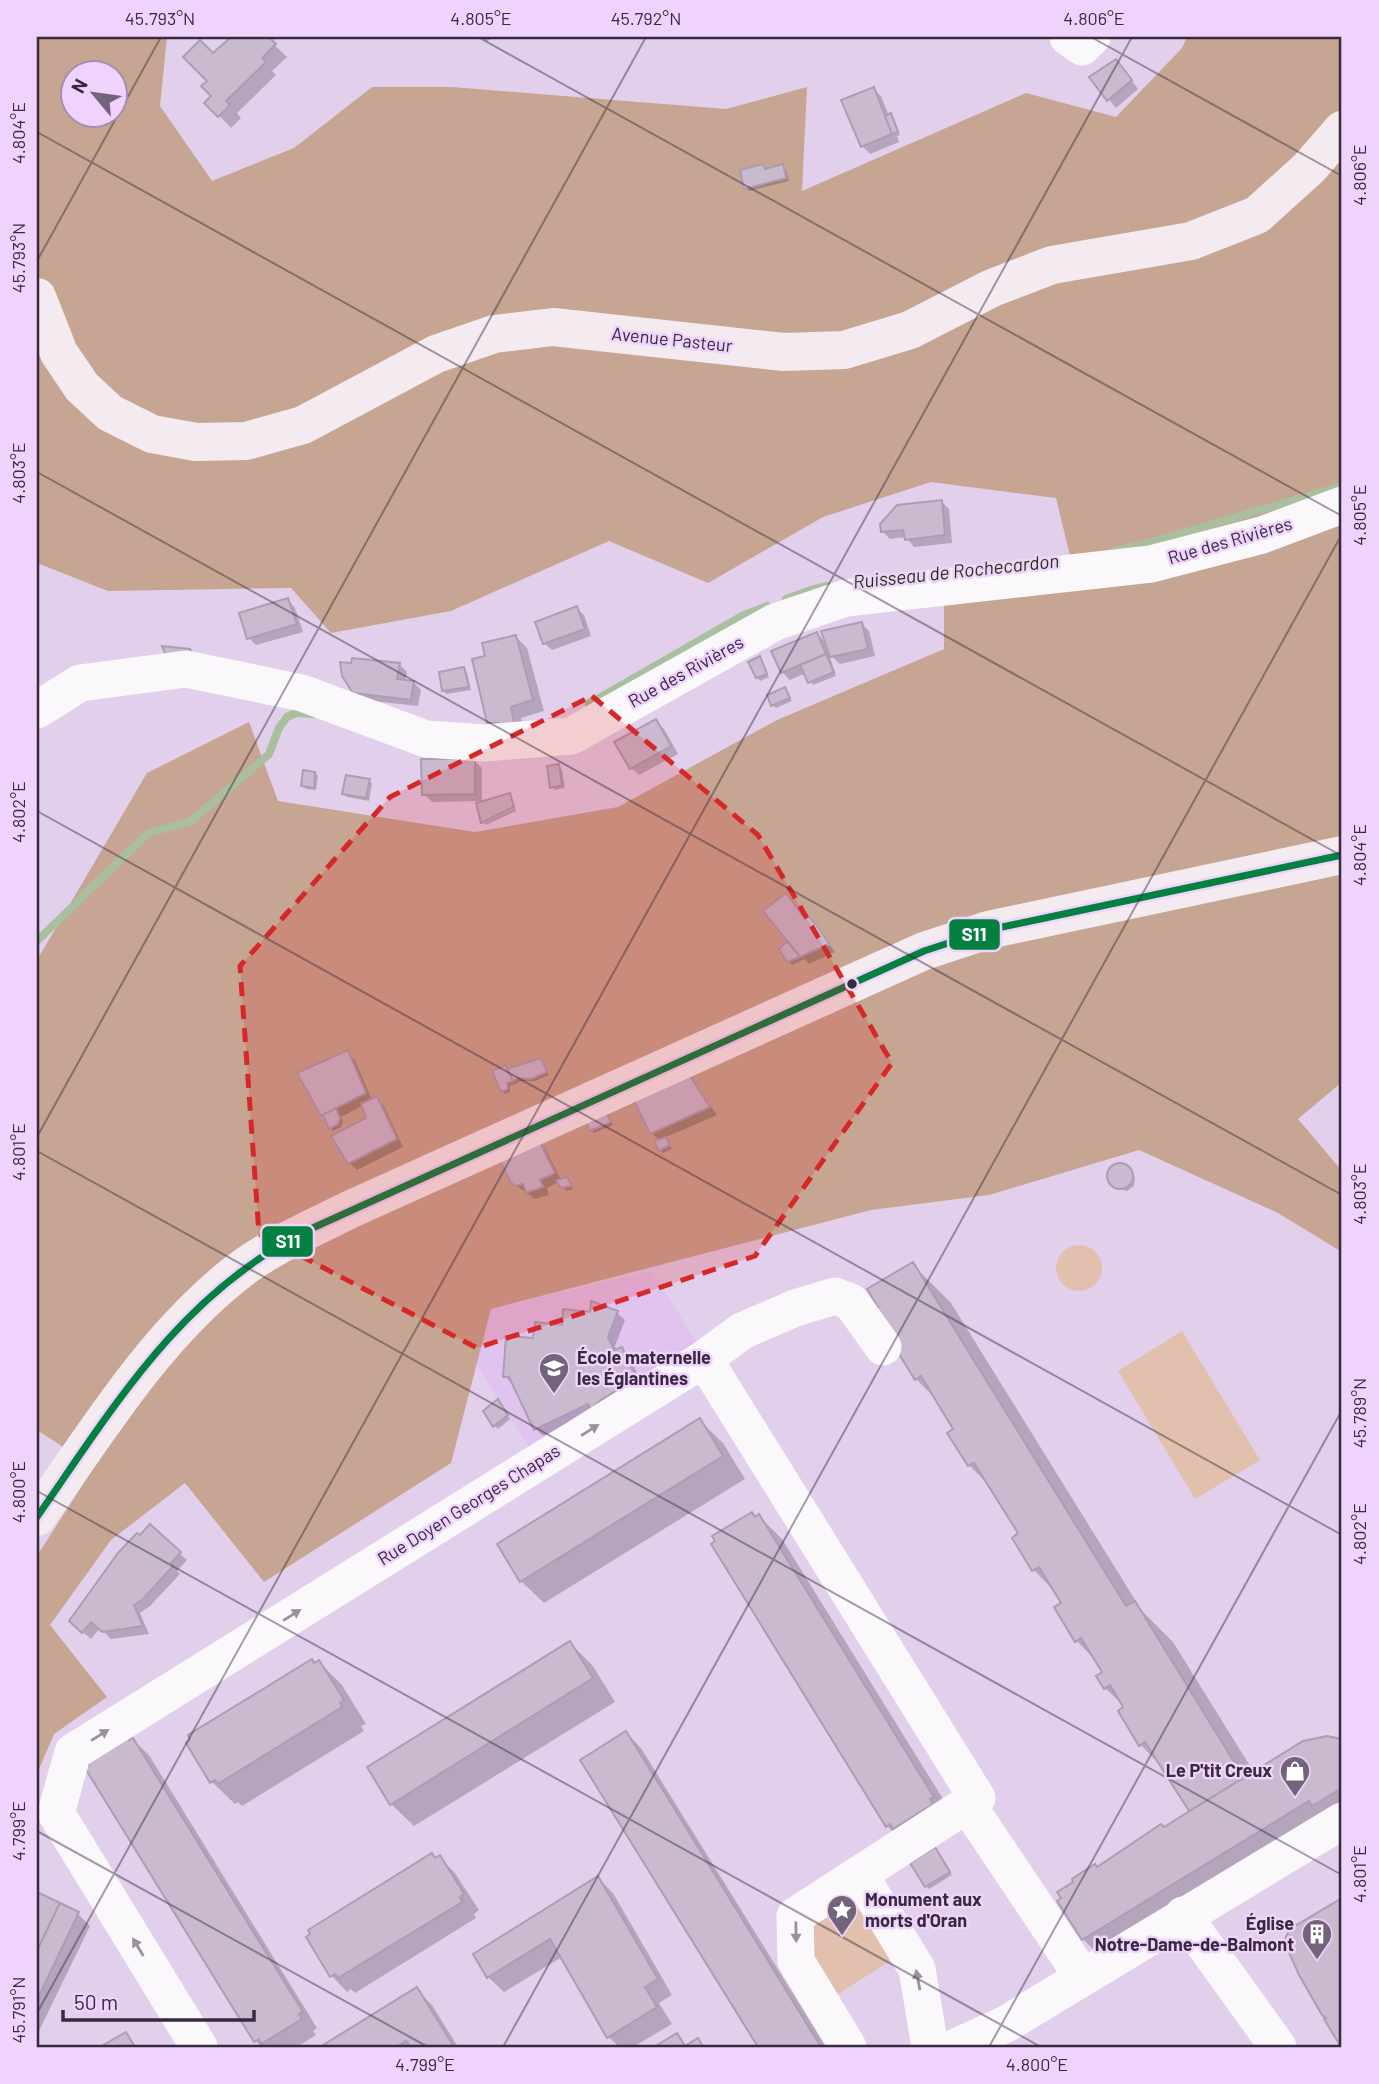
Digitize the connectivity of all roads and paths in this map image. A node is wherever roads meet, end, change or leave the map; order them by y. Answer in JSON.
{"nodes":[{"id":1,"x":1068,"y":37,"type":"edge"},
{"id":2,"x":1092,"y":37,"type":"edge"},
{"id":3,"x":1342,"y":130,"type":"edge"},
{"id":4,"x":37,"y":298,"type":"edge"},
{"id":5,"x":1342,"y":505,"type":"edge"},
{"id":6,"x":37,"y":709,"type":"edge"},
{"id":7,"x":1342,"y":855,"type":"edge"},
{"id":8,"x":883,"y":1347,"type":"dead end"},
{"id":9,"x":704,"y":1359,"type":"junction"},
{"id":10,"x":37,"y":1517,"type":"edge"},
{"id":11,"x":967,"y":1804,"type":"junction"},
{"id":12,"x":1342,"y":1821,"type":"edge"},
{"id":13,"x":860,"y":1875,"type":"junction"},
{"id":14,"x":1183,"y":1915,"type":"junction"},
{"id":15,"x":1082,"y":1976,"type":"junction"},
{"id":16,"x":199,"y":2047,"type":"edge"},
{"id":17,"x":848,"y":2047,"type":"edge"},
{"id":18,"x":930,"y":2047,"type":"edge"},
{"id":19,"x":956,"y":2047,"type":"edge"},
{"id":20,"x":1278,"y":2047,"type":"edge"}],
"edges":[{"from":1,"to":2,"type":"street"},
{"from":3,"to":4,"type":"main road","name":"Avenue Pasteur"},
{"from":5,"to":6,"type":"street","name":"Rue des Rivières"},
{"from":7,"to":10,"type":"main road"},
{"from":8,"to":9,"type":"street","name":"Rue Doyen Georges Chapas"},
{"from":9,"to":11,"type":"street"},
{"from":16,"to":9,"type":"street","name":"Rue Doyen Georges Chapas","one_way":true},
{"from":11,"to":13,"type":"street"},
{"from":11,"to":15,"type":"street"},
{"from":12,"to":14,"type":"street"},
{"from":13,"to":17,"type":"street","one_way":true},
{"from":18,"to":13,"type":"street","one_way":true},
{"from":14,"to":15,"type":"street"},
{"from":14,"to":20,"type":"street"},
{"from":15,"to":19,"type":"street"}]}
